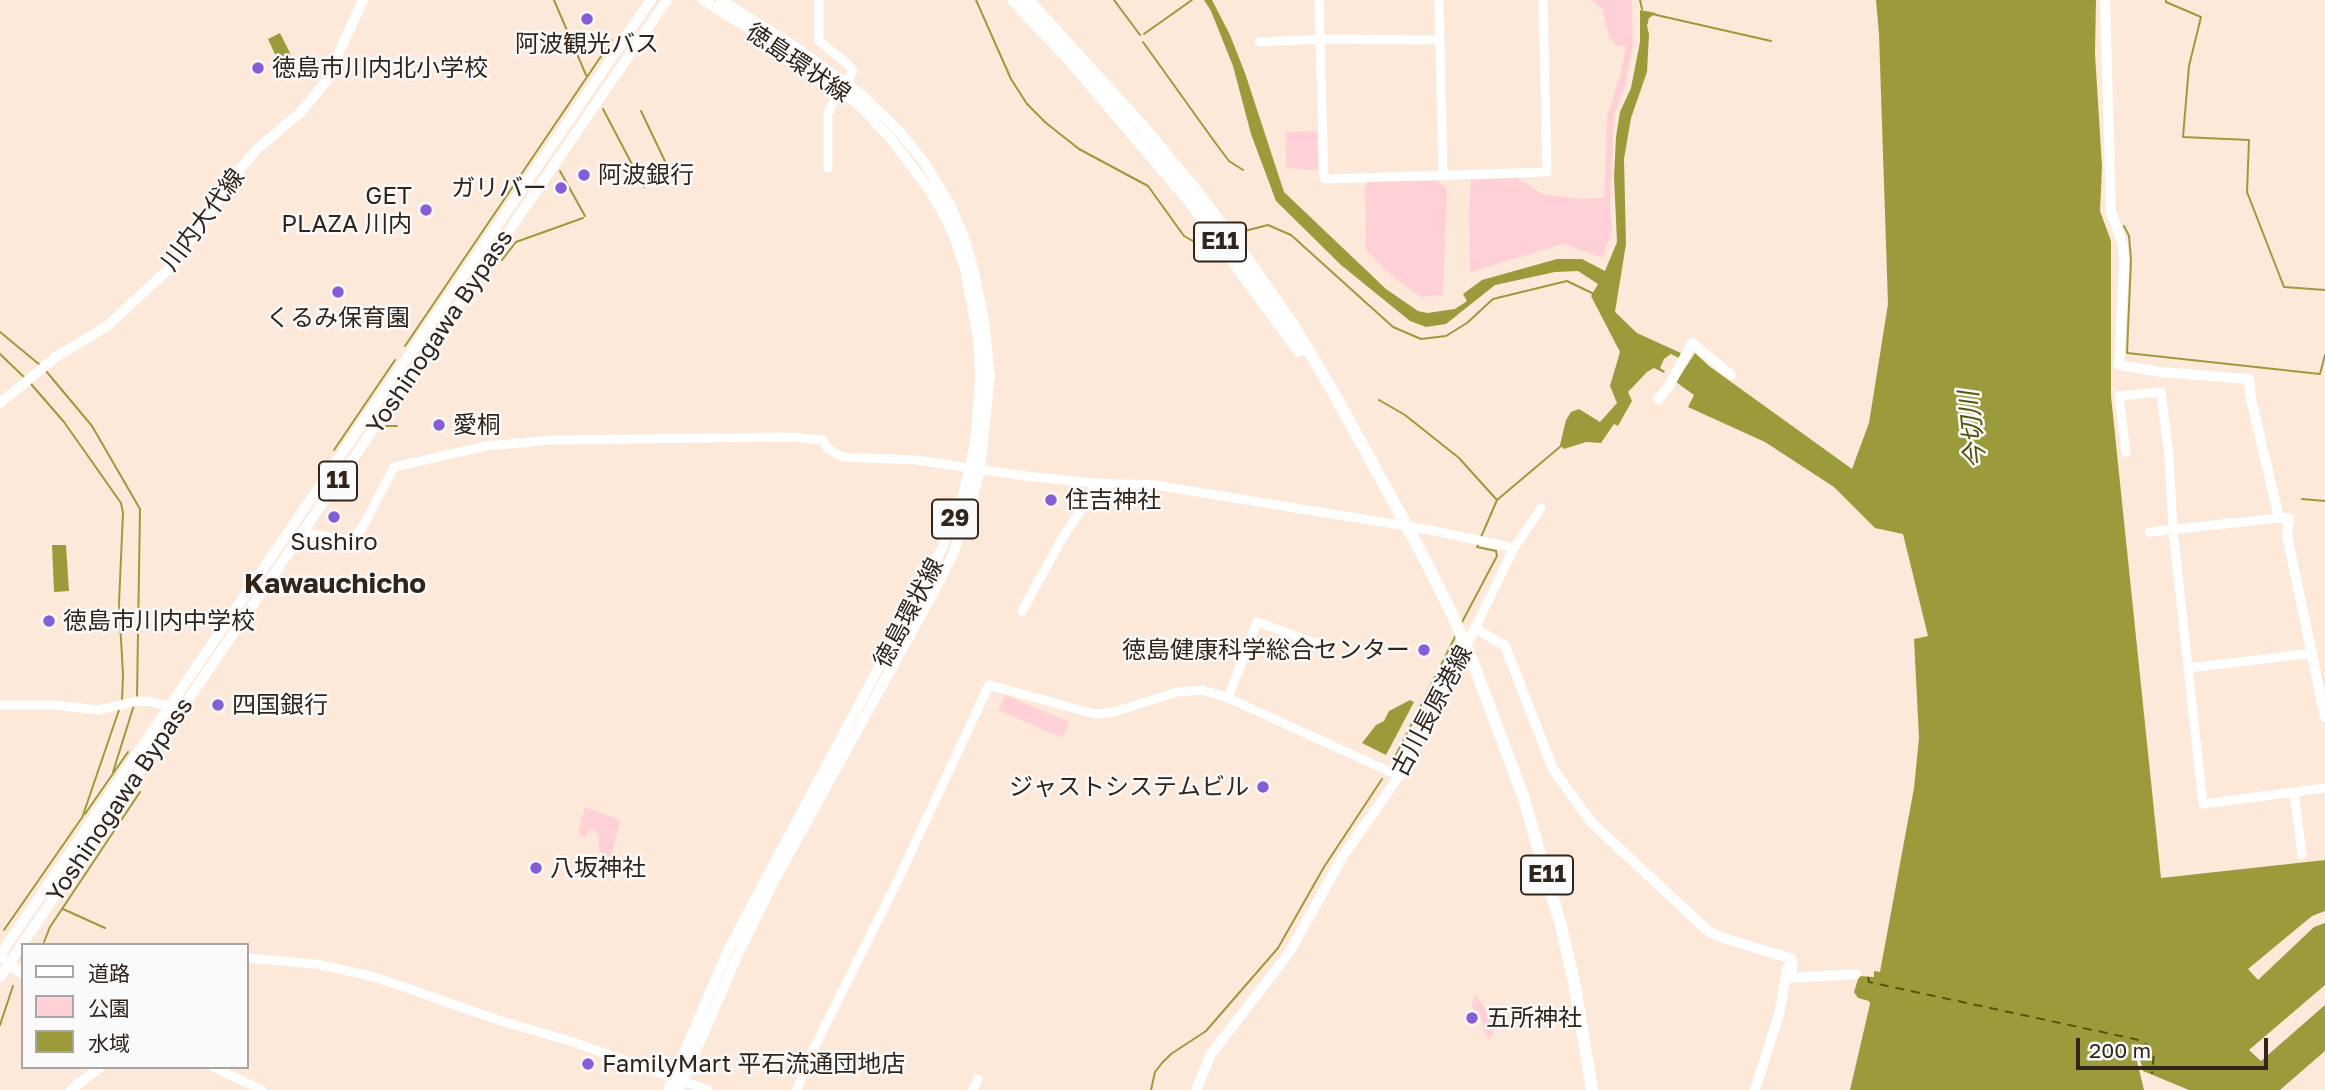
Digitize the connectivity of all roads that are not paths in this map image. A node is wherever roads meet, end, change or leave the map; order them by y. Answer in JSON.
{"nodes":[{"id":1,"x":363,"y":0,"type":"edge"},
{"id":2,"x":651,"y":0,"type":"edge"},
{"id":3,"x":667,"y":0,"type":"edge"},
{"id":4,"x":703,"y":0,"type":"edge"},
{"id":5,"x":721,"y":0,"type":"edge"},
{"id":6,"x":818,"y":0,"type":"edge"},
{"id":7,"x":1013,"y":0,"type":"edge"},
{"id":8,"x":1028,"y":0,"type":"edge"},
{"id":9,"x":1319,"y":0,"type":"edge"},
{"id":10,"x":1439,"y":0,"type":"edge"},
{"id":11,"x":1543,"y":0,"type":"edge"},
{"id":12,"x":2105,"y":0,"type":"edge"},
{"id":13,"x":1321,"y":39,"type":"junction"},
{"id":14,"x":1439,"y":40,"type":"junction"},
{"id":15,"x":1259,"y":42,"type":"dead end"},
{"id":16,"x":844,"y":88,"type":"junction"},
{"id":17,"x":828,"y":169,"type":"dead end"},
{"id":18,"x":1443,"y":177,"type":"junction"},
{"id":19,"x":1731,"y":375,"type":"dead end"},
{"id":20,"x":1658,"y":399,"type":"dead end"},
{"id":21,"x":0,"y":402,"type":"edge"},
{"id":22,"x":2126,"y":452,"type":"dead end"},
{"id":23,"x":975,"y":469,"type":"junction"},
{"id":24,"x":1095,"y":483,"type":"junction"},
{"id":25,"x":1396,"y":506,"type":"junction"},
{"id":26,"x":1541,"y":508,"type":"dead end"},
{"id":27,"x":2279,"y":518,"type":"junction"},
{"id":28,"x":2174,"y":530,"type":"junction"},
{"id":29,"x":304,"y":531,"type":"junction"},
{"id":30,"x":2148,"y":532,"type":"dead end"},
{"id":31,"x":1514,"y":548,"type":"junction"},
{"id":32,"x":1022,"y":611,"type":"dead end"},
{"id":33,"x":1475,"y":628,"type":"junction"},
{"id":34,"x":1318,"y":644,"type":"dead end"},
{"id":35,"x":2313,"y":653,"type":"junction"},
{"id":36,"x":2189,"y":668,"type":"junction"},
{"id":37,"x":1228,"y":698,"type":"junction"},
{"id":38,"x":0,"y":705,"type":"edge"},
{"id":39,"x":176,"y":708,"type":"junction"},
{"id":40,"x":2325,"y":717,"type":"edge"},
{"id":41,"x":1399,"y":776,"type":"junction"},
{"id":42,"x":2325,"y":788,"type":"edge"},
{"id":43,"x":2294,"y":792,"type":"junction"},
{"id":44,"x":2302,"y":855,"type":"dead end"},
{"id":45,"x":24,"y":943,"type":"edge"},
{"id":46,"x":21,"y":947,"type":"edge"},
{"id":47,"x":0,"y":955,"type":"edge"},
{"id":48,"x":248,"y":958,"type":"edge"},
{"id":49,"x":1789,"y":958,"type":"junction"},
{"id":50,"x":10,"y":964,"type":"junction"},
{"id":51,"x":21,"y":973,"type":"edge"},
{"id":52,"x":1856,"y":974,"type":"dead end"},
{"id":53,"x":0,"y":978,"type":"edge"},
{"id":54,"x":97,"y":1069,"type":"edge"},
{"id":55,"x":217,"y":1069,"type":"edge"},
{"id":56,"x":978,"y":1079,"type":"dead end"},
{"id":57,"x":678,"y":1082,"type":"edge"},
{"id":58,"x":71,"y":1090,"type":"edge"},
{"id":59,"x":262,"y":1090,"type":"edge"},
{"id":60,"x":668,"y":1090,"type":"edge"},
{"id":61,"x":708,"y":1090,"type":"edge"},
{"id":62,"x":797,"y":1090,"type":"edge"},
{"id":63,"x":974,"y":1090,"type":"edge"},
{"id":64,"x":1196,"y":1090,"type":"edge"},
{"id":65,"x":1592,"y":1090,"type":"edge"},
{"id":66,"x":1755,"y":1090,"type":"edge"}],
"edges":[{"from":1,"to":21,"type":"main road","name":"川内大代線"},
{"from":2,"to":39,"type":"main road","name":"Yoshinogawa Bypass","number":"11"},
{"from":3,"to":29,"type":"main road","name":"Yoshinogawa Bypass","number":"11"},
{"from":4,"to":16,"type":"main road","name":"徳島環状線","number":"29"},
{"from":5,"to":16,"type":"main road","name":"徳島環状線","number":"29"},
{"from":6,"to":16,"type":"street"},
{"from":7,"to":25,"type":"highway","number":"E11"},
{"from":8,"to":25,"type":"highway","number":"E11"},
{"from":9,"to":13,"type":"street"},
{"from":10,"to":14,"type":"street"},
{"from":11,"to":18,"type":"street"},
{"from":12,"to":27,"type":"main road"},
{"from":13,"to":14,"type":"street"},
{"from":13,"to":15,"type":"street"},
{"from":13,"to":18,"type":"street"},
{"from":14,"to":18,"type":"street"},
{"from":16,"to":17,"type":"street"},
{"from":16,"to":23,"type":"main road","name":"徳島環状線","number":"29"},
{"from":19,"to":20,"type":"main road"},
{"from":22,"to":28,"type":"street"},
{"from":23,"to":24,"type":"street"},
{"from":23,"to":29,"type":"street"},
{"from":23,"to":57,"type":"main road","name":"徳島環状線","number":"29"},
{"from":24,"to":31,"type":"street"},
{"from":24,"to":32,"type":"street"},
{"from":25,"to":65,"type":"highway","number":"E11"},
{"from":26,"to":31,"type":"street"},
{"from":27,"to":28,"type":"street"},
{"from":27,"to":35,"type":"main road"},
{"from":28,"to":30,"type":"street"},
{"from":28,"to":36,"type":"street"},
{"from":29,"to":39,"type":"main road","name":"Yoshinogawa Bypass","number":"11"},
{"from":31,"to":33,"type":"street"},
{"from":33,"to":41,"type":"main road","name":"古川長原港線"},
{"from":33,"to":49,"type":"main road","name":"古川長原港線"},
{"from":34,"to":37,"type":"street"},
{"from":35,"to":36,"type":"street"},
{"from":35,"to":40,"type":"main road"},
{"from":36,"to":43,"type":"street"},
{"from":37,"to":41,"type":"street"},
{"from":37,"to":62,"type":"street"},
{"from":38,"to":39,"type":"street"},
{"from":39,"to":45,"type":"main road","name":"Yoshinogawa Bypass","number":"11"},
{"from":39,"to":47,"type":"main road","name":"Yoshinogawa Bypass","number":"11"},
{"from":41,"to":64,"type":"main road","name":"古川長原港線"},
{"from":42,"to":43,"type":"street"},
{"from":43,"to":44,"type":"street"},
{"from":46,"to":50,"type":"main road","name":"Yoshinogawa Bypass","number":"11"},
{"from":47,"to":50,"type":"main road"},
{"from":48,"to":57,"type":"street"},
{"from":49,"to":52,"type":"main road"},
{"from":49,"to":66,"type":"main road"},
{"from":50,"to":51,"type":"main road"},
{"from":50,"to":53,"type":"main road","name":"Yoshinogawa Bypass","number":"11"},
{"from":54,"to":58,"type":"main road"},
{"from":55,"to":59,"type":"street"},
{"from":56,"to":63,"type":"street"},
{"from":57,"to":60,"type":"main road","name":"徳島環状線","number":"29"},
{"from":57,"to":61,"type":"street"}]}
